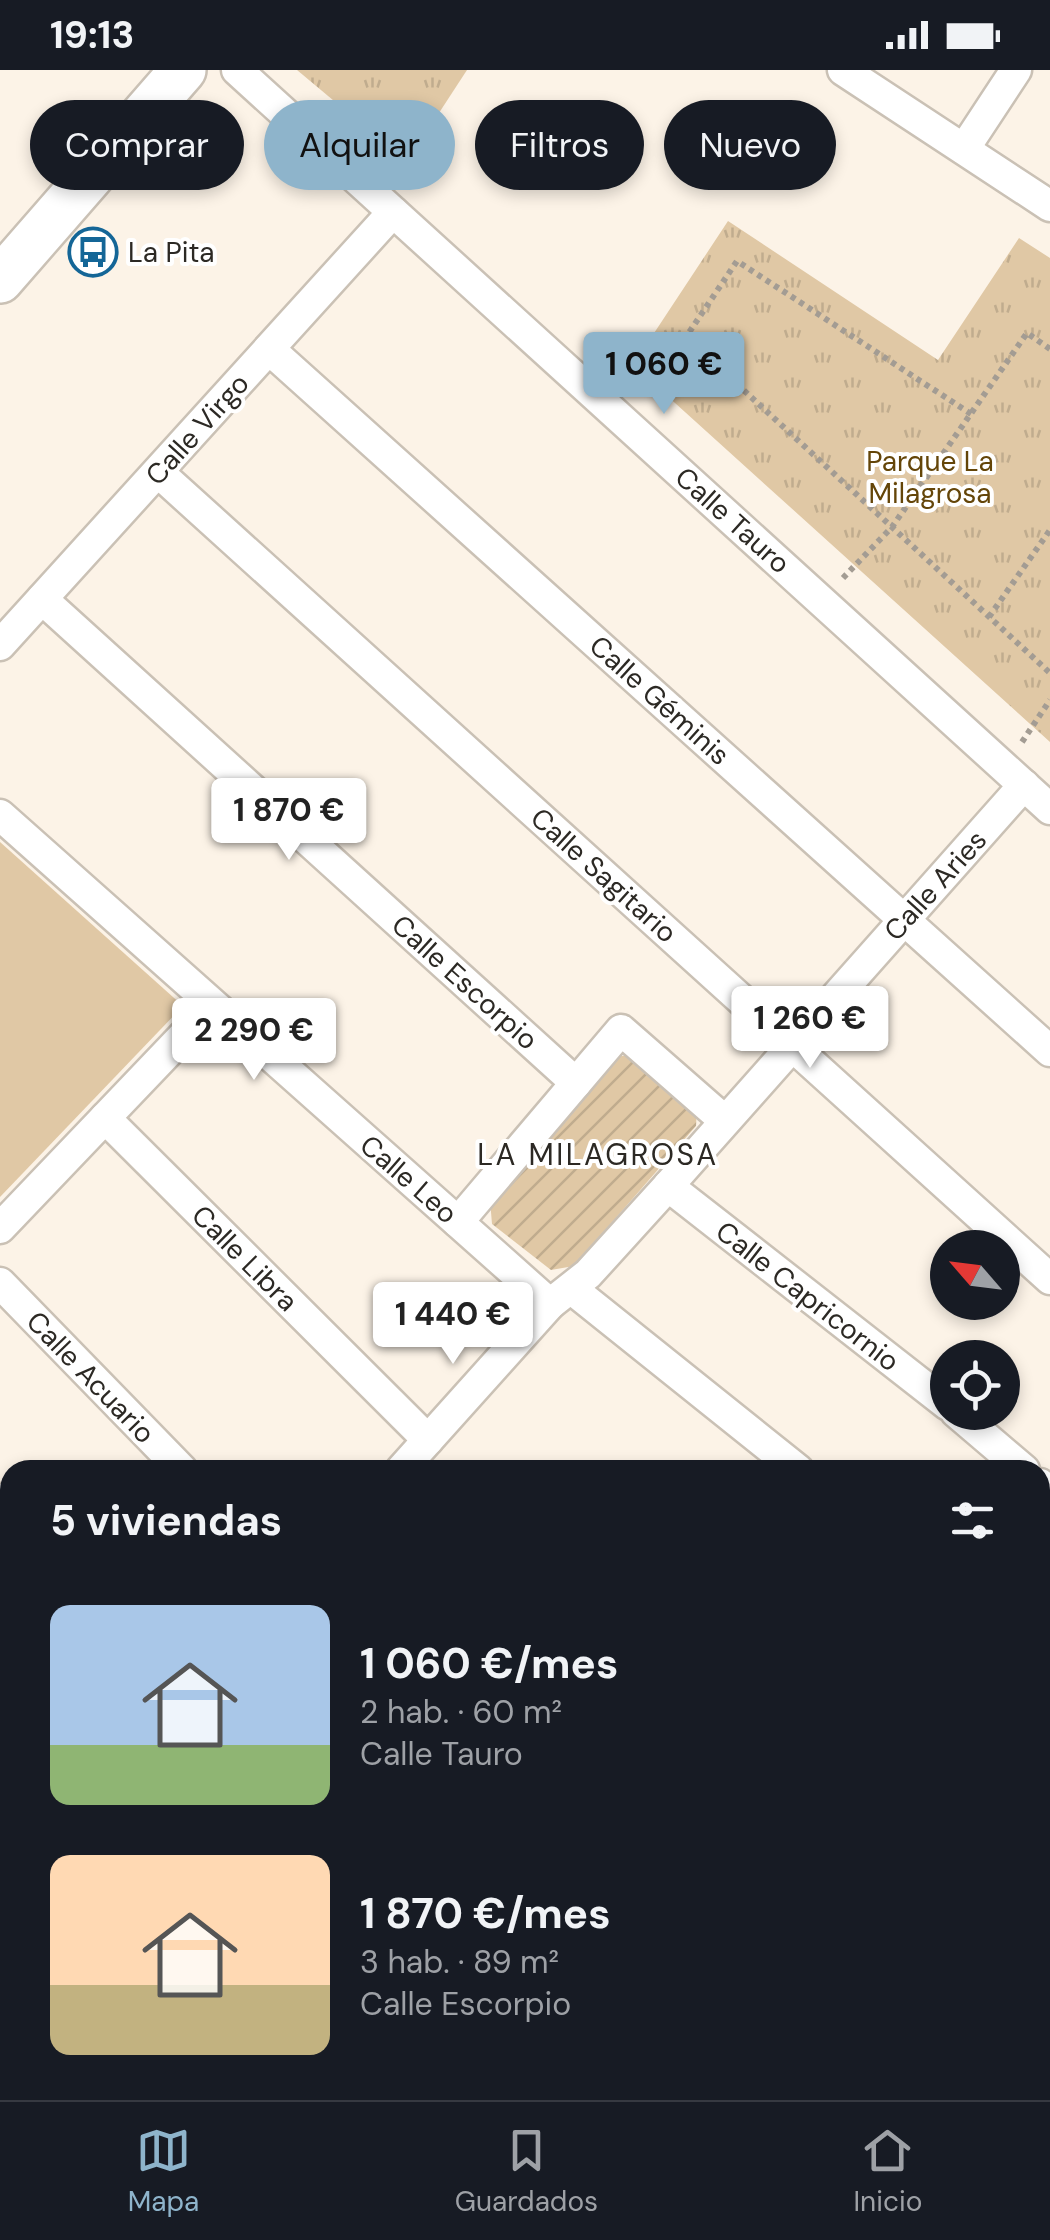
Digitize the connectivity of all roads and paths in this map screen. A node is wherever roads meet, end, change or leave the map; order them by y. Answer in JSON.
{"nodes":[{"id":1,"x":183,"y":70,"type":"edge"},
{"id":2,"x":237,"y":70,"type":"edge"},
{"id":3,"x":843,"y":70,"type":"edge"},
{"id":4,"x":1016,"y":70,"type":"edge"},
{"id":5,"x":964,"y":149,"type":"junction"},
{"id":6,"x":1050,"y":206,"type":"edge"},
{"id":7,"x":393,"y":212,"type":"junction"},
{"id":8,"x":0,"y":280,"type":"edge"},
{"id":9,"x":270,"y":348,"type":"junction"},
{"id":10,"x":1050,"y":349,"type":"edge"},
{"id":11,"x":970,"y":414,"type":"junction"},
{"id":12,"x":158,"y":472,"type":"junction"},
{"id":13,"x":892,"y":527,"type":"junction"},
{"id":14,"x":1050,"y":530,"type":"edge"},
{"id":15,"x":42,"y":599,"type":"junction"},
{"id":16,"x":821,"y":601,"type":"junction"},
{"id":17,"x":989,"y":617,"type":"junction"},
{"id":18,"x":0,"y":646,"type":"edge"},
{"id":19,"x":1050,"y":674,"type":"edge"},
{"id":20,"x":1050,"y":700,"type":"edge"},
{"id":21,"x":1014,"y":777,"type":"junction"},
{"id":22,"x":1050,"y":809,"type":"edge"},
{"id":23,"x":0,"y":815,"type":"edge"},
{"id":24,"x":904,"y":920,"type":"junction"},
{"id":25,"x":212,"y":1006,"type":"junction"},
{"id":26,"x":793,"y":1045,"type":"junction"},
{"id":27,"x":1050,"y":1051,"type":"edge"},
{"id":28,"x":576,"y":1083,"type":"junction"},
{"id":29,"x":105,"y":1118,"type":"junction"},
{"id":30,"x":725,"y":1120,"type":"junction"},
{"id":31,"x":668,"y":1186,"type":"junction"},
{"id":32,"x":458,"y":1222,"type":"junction"},
{"id":33,"x":0,"y":1228,"type":"edge"},
{"id":34,"x":1050,"y":1278,"type":"edge"},
{"id":35,"x":0,"y":1283,"type":"edge"},
{"id":36,"x":561,"y":1297,"type":"junction"},
{"id":37,"x":930,"y":1391,"type":"edge"},
{"id":38,"x":977,"y":1430,"type":"edge"},
{"id":39,"x":172,"y":1460,"type":"edge"},
{"id":40,"x":416,"y":1460,"type":"edge"},
{"id":41,"x":784,"y":1460,"type":"edge"},
{"id":42,"x":1012,"y":1460,"type":"edge"}],
"edges":[{"from":1,"to":8,"type":"street"},
{"from":2,"to":7,"type":"street","name":"Calle Tauro"},
{"from":3,"to":5,"type":"street"},
{"from":4,"to":5,"type":"street"},
{"from":5,"to":6,"type":"street"},
{"from":7,"to":9,"type":"street","name":"Calle Virgo"},
{"from":7,"to":16,"type":"street","name":"Calle Tauro"},
{"from":9,"to":12,"type":"street","name":"Calle Virgo"},
{"from":9,"to":24,"type":"street","name":"Calle Géminis"},
{"from":10,"to":11,"type":"path"},
{"from":11,"to":13,"type":"path"},
{"from":11,"to":13,"type":"path"},
{"from":12,"to":15,"type":"street","name":"Calle Virgo"},
{"from":12,"to":26,"type":"street","name":"Calle Sagitario"},
{"from":13,"to":16,"type":"path"},
{"from":13,"to":17,"type":"path"},
{"from":14,"to":17,"type":"path"},
{"from":15,"to":18,"type":"street","name":"Calle Virgo"},
{"from":15,"to":28,"type":"street","name":"Calle Escorpio"},
{"from":16,"to":21,"type":"street","name":"Calle Tauro"},
{"from":17,"to":19,"type":"path"},
{"from":20,"to":21,"type":"path"},
{"from":21,"to":22,"type":"street","name":"Calle Tauro"},
{"from":21,"to":24,"type":"street","name":"Calle Aries"},
{"from":23,"to":25,"type":"street","name":"Calle Leo"},
{"from":24,"to":26,"type":"street","name":"Calle Aries"},
{"from":24,"to":27,"type":"street","name":"Calle Géminis"},
{"from":25,"to":29,"type":"street"},
{"from":25,"to":32,"type":"street","name":"Calle Leo"},
{"from":26,"to":30,"type":"street","name":"Calle Aries"},
{"from":26,"to":34,"type":"street","name":"Calle Sagitario"},
{"from":28,"to":30,"type":"street"},
{"from":28,"to":32,"type":"street"},
{"from":29,"to":33,"type":"street"},
{"from":29,"to":40,"type":"street","name":"Calle Libra"},
{"from":30,"to":31,"type":"street","name":"Calle Aries"},
{"from":31,"to":36,"type":"street","name":"Calle Aries"},
{"from":31,"to":37,"type":"street","name":"Calle Capricornio"},
{"from":32,"to":36,"type":"street","name":"Calle Leo"},
{"from":35,"to":39,"type":"street","name":"Calle Acuario"},
{"from":36,"to":40,"type":"street","name":"Calle Aries"},
{"from":36,"to":41,"type":"street","name":"Calle Leo"},
{"from":38,"to":42,"type":"street"}]}
